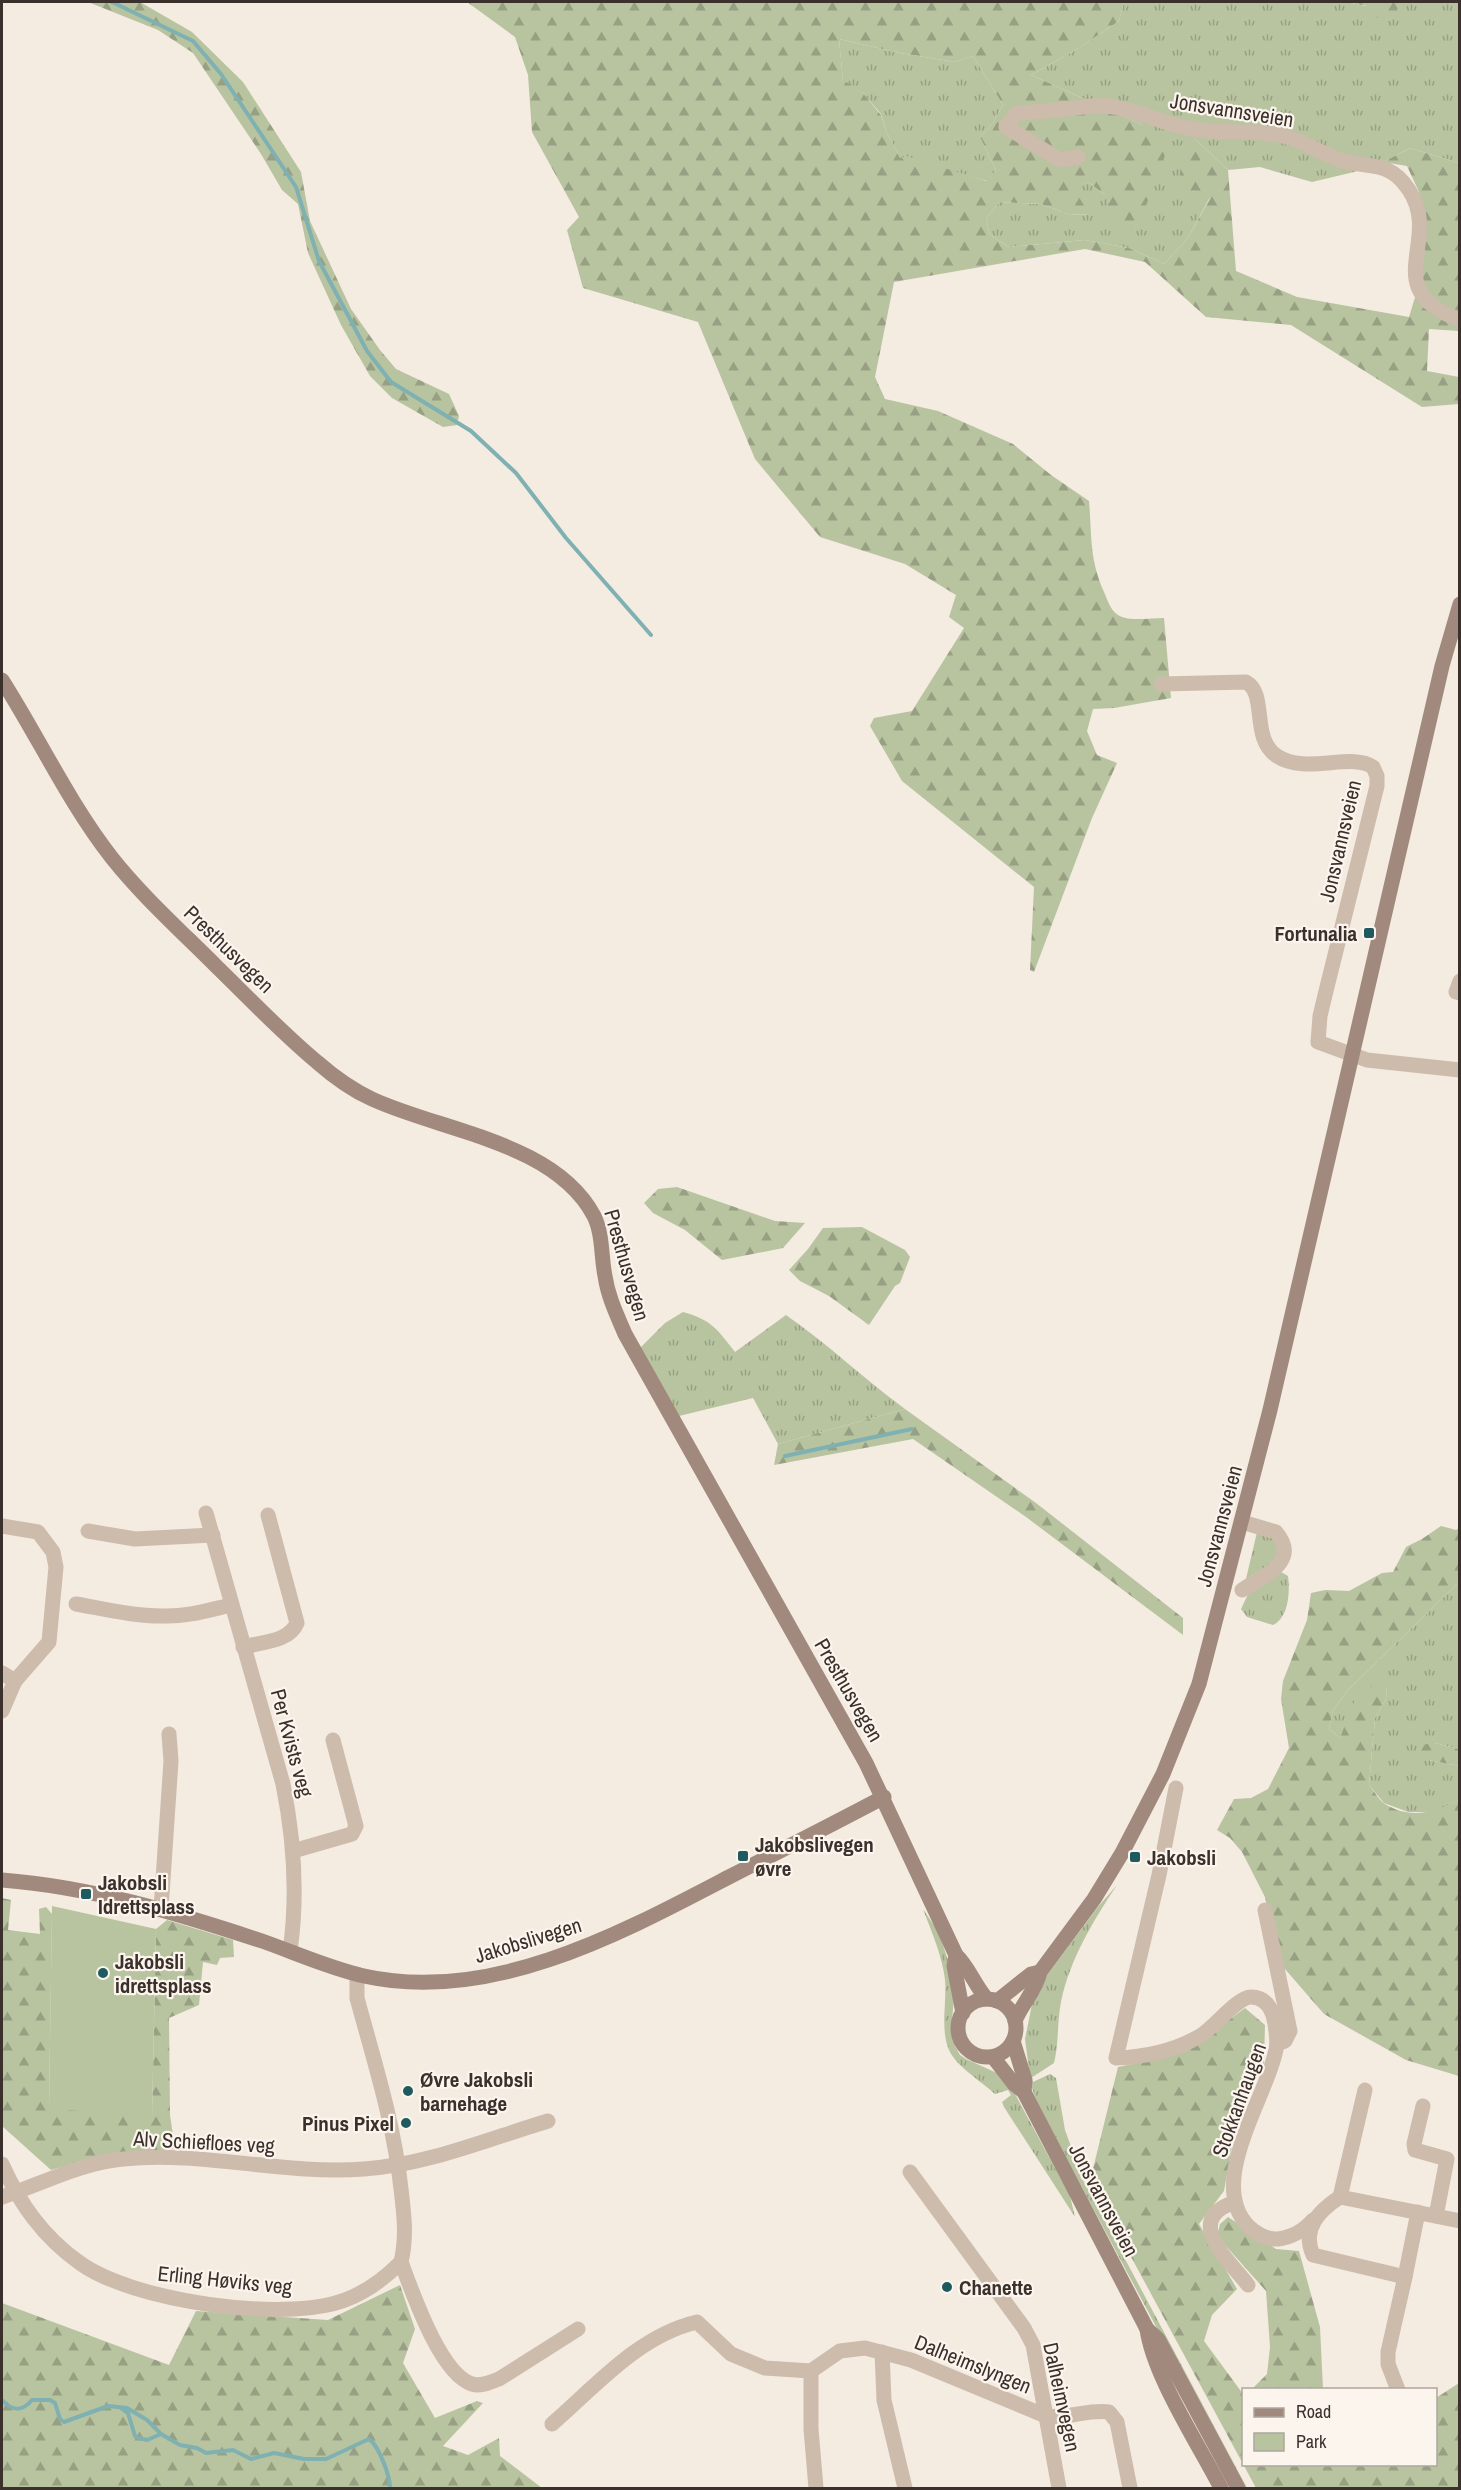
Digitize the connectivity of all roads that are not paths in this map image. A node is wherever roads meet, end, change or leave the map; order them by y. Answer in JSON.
{"nodes":[{"id":1,"x":1078,"y":157,"type":"dead end"},
{"id":2,"x":1460,"y":320,"type":"edge"},
{"id":3,"x":1460,"y":604,"type":"edge"},
{"id":4,"x":2,"y":680,"type":"edge"},
{"id":5,"x":1162,"y":684,"type":"dead end"},
{"id":6,"x":1460,"y":981,"type":"edge"},
{"id":7,"x":1460,"y":993,"type":"edge"},
{"id":8,"x":1353,"y":1056,"type":"junction"},
{"id":9,"x":1460,"y":1070,"type":"edge"},
{"id":10,"x":206,"y":1514,"type":"dead end"},
{"id":11,"x":268,"y":1515,"type":"dead end"},
{"id":12,"x":1242,"y":1521,"type":"junction"},
{"id":13,"x":2,"y":1526,"type":"edge"},
{"id":14,"x":88,"y":1531,"type":"dead end"},
{"id":15,"x":213,"y":1535,"type":"junction"},
{"id":16,"x":1242,"y":1590,"type":"dead end"},
{"id":17,"x":76,"y":1604,"type":"dead end"},
{"id":18,"x":231,"y":1605,"type":"junction"},
{"id":19,"x":243,"y":1647,"type":"junction"},
{"id":20,"x":2,"y":1673,"type":"edge"},
{"id":21,"x":15,"y":1682,"type":"junction"},
{"id":22,"x":2,"y":1711,"type":"edge"},
{"id":23,"x":169,"y":1734,"type":"dead end"},
{"id":24,"x":333,"y":1740,"type":"dead end"},
{"id":25,"x":1176,"y":1788,"type":"dead end"},
{"id":26,"x":884,"y":1797,"type":"junction"},
{"id":27,"x":293,"y":1851,"type":"junction"},
{"id":28,"x":2,"y":1881,"type":"edge"},
{"id":29,"x":161,"y":1909,"type":"junction"},
{"id":30,"x":1265,"y":1910,"type":"dead end"},
{"id":31,"x":290,"y":1951,"type":"junction"},
{"id":32,"x":956,"y":1955,"type":"junction"},
{"id":33,"x":1040,"y":1972,"type":"junction"},
{"id":34,"x":357,"y":1974,"type":"junction"},
{"id":35,"x":992,"y":2000,"type":"junction"},
{"id":36,"x":963,"y":2013,"type":"junction"},
{"id":37,"x":1016,"y":2021,"type":"junction"},
{"id":38,"x":1013,"y":2041,"type":"junction"},
{"id":39,"x":1277,"y":2044,"type":"junction"},
{"id":40,"x":993,"y":2057,"type":"junction"},
{"id":41,"x":1365,"y":2090,"type":"dead end"},
{"id":42,"x":1024,"y":2092,"type":"junction"},
{"id":43,"x":1423,"y":2106,"type":"dead end"},
{"id":44,"x":548,"y":2121,"type":"dead end"},
{"id":45,"x":1453,"y":2161,"type":"edge"},
{"id":46,"x":2,"y":2164,"type":"edge"},
{"id":47,"x":399,"y":2166,"type":"junction"},
{"id":48,"x":910,"y":2172,"type":"dead end"},
{"id":49,"x":8,"y":2195,"type":"edge"},
{"id":50,"x":1341,"y":2197,"type":"junction"},
{"id":51,"x":1235,"y":2202,"type":"junction"},
{"id":52,"x":1418,"y":2212,"type":"junction"},
{"id":53,"x":1436,"y":2216,"type":"junction"},
{"id":54,"x":1313,"y":2220,"type":"junction"},
{"id":55,"x":1460,"y":2221,"type":"edge"},
{"id":56,"x":401,"y":2262,"type":"junction"},
{"id":57,"x":1405,"y":2277,"type":"junction"},
{"id":58,"x":1248,"y":2285,"type":"dead end"},
{"id":59,"x":578,"y":2329,"type":"dead end"},
{"id":60,"x":882,"y":2352,"type":"junction"},
{"id":61,"x":811,"y":2371,"type":"junction"},
{"id":62,"x":1397,"y":2388,"type":"edge"},
{"id":63,"x":1046,"y":2416,"type":"junction"},
{"id":64,"x":552,"y":2424,"type":"dead end"},
{"id":65,"x":816,"y":2488,"type":"edge"},
{"id":66,"x":905,"y":2488,"type":"edge"},
{"id":67,"x":1059,"y":2488,"type":"edge"},
{"id":68,"x":1130,"y":2488,"type":"edge"},
{"id":69,"x":1231,"y":2488,"type":"edge"}],
"edges":[{"from":1,"to":2,"type":"street","name":"Jonsvannsveien"},
{"from":3,"to":8,"type":"street","name":"Jonsvannsveien"},
{"from":4,"to":26,"type":"street","name":"Presthusvegen"},
{"from":5,"to":8,"type":"street","name":"Jonsvannsveien"},
{"from":6,"to":7,"type":"street"},
{"from":8,"to":9,"type":"street"},
{"from":8,"to":12,"type":"street","name":"Jonsvannsveien"},
{"from":10,"to":15,"type":"street","name":"Per Kvists veg"},
{"from":11,"to":19,"type":"street"},
{"from":12,"to":16,"type":"street"},
{"from":12,"to":33,"type":"street","name":"Jonsvannsveien"},
{"from":13,"to":21,"type":"street"},
{"from":14,"to":15,"type":"street"},
{"from":15,"to":18,"type":"street","name":"Per Kvists veg"},
{"from":17,"to":18,"type":"street"},
{"from":18,"to":19,"type":"street","name":"Per Kvists veg"},
{"from":19,"to":27,"type":"street","name":"Per Kvists veg"},
{"from":20,"to":21,"type":"street"},
{"from":21,"to":22,"type":"street"},
{"from":23,"to":29,"type":"street"},
{"from":24,"to":27,"type":"street","name":"Per Kvists veg"},
{"from":25,"to":39,"type":"street"},
{"from":26,"to":32,"type":"street","name":"Presthusvegen"},
{"from":26,"to":34,"type":"street","name":"Jakobslivegen"},
{"from":27,"to":31,"type":"street","name":"Per Kvists veg"},
{"from":28,"to":29,"type":"street","name":"Jakobslivegen"},
{"from":29,"to":31,"type":"street","name":"Jakobslivegen"},
{"from":30,"to":39,"type":"street","name":"Stokkanhaugen"},
{"from":31,"to":34,"type":"street","name":"Jakobslivegen"},
{"from":32,"to":35,"type":"street","name":"Presthusvegen"},
{"from":32,"to":36,"type":"street","name":"Presthusvegen"},
{"from":33,"to":35,"type":"street","name":"Jonsvannsveien"},
{"from":33,"to":37,"type":"street","name":"Jonsvannsveien"},
{"from":34,"to":47,"type":"street"},
{"from":35,"to":36,"type":"street"},
{"from":35,"to":37,"type":"street"},
{"from":36,"to":40,"type":"street"},
{"from":37,"to":38,"type":"street"},
{"from":38,"to":40,"type":"street"},
{"from":38,"to":42,"type":"street","name":"Jonsvannsveien"},
{"from":39,"to":51,"type":"street","name":"Stokkanhaugen"},
{"from":40,"to":42,"type":"street","name":"Jonsvannsveien"},
{"from":41,"to":50,"type":"street"},
{"from":42,"to":69,"type":"street","name":"Jonsvannsveien"},
{"from":43,"to":45,"type":"street"},
{"from":44,"to":47,"type":"street","name":"Alv Schiefloes veg"},
{"from":45,"to":53,"type":"street"},
{"from":46,"to":49,"type":"street","name":"Erling Høviks veg"},
{"from":47,"to":49,"type":"street","name":"Alv Schiefloes veg"},
{"from":47,"to":56,"type":"street"},
{"from":48,"to":63,"type":"street","name":"Dalheimvegen"},
{"from":49,"to":56,"type":"street","name":"Erling Høviks veg"},
{"from":50,"to":52,"type":"street"},
{"from":50,"to":54,"type":"street"},
{"from":51,"to":54,"type":"street"},
{"from":51,"to":58,"type":"street"},
{"from":52,"to":53,"type":"street"},
{"from":52,"to":57,"type":"street"},
{"from":53,"to":55,"type":"street"},
{"from":54,"to":57,"type":"street"},
{"from":56,"to":59,"type":"street"},
{"from":57,"to":62,"type":"street"},
{"from":60,"to":61,"type":"street","name":"Dalheimslyngen"},
{"from":60,"to":63,"type":"street","name":"Dalheimslyngen"},
{"from":60,"to":66,"type":"street","name":"Dalheimslyngen"},
{"from":61,"to":64,"type":"street"},
{"from":61,"to":65,"type":"street"},
{"from":63,"to":67,"type":"street","name":"Dalheimvegen"},
{"from":63,"to":68,"type":"street","name":"Dalheimslyngen"}]}
